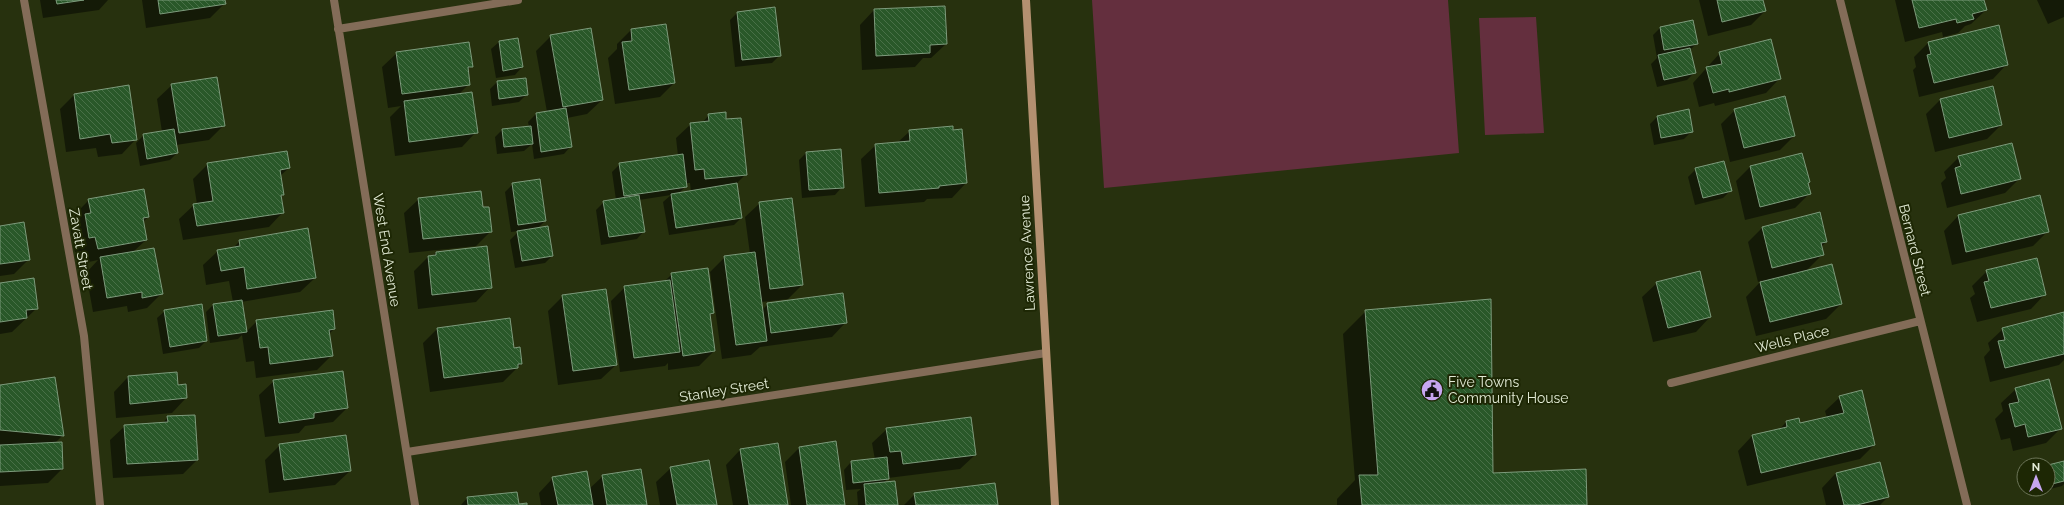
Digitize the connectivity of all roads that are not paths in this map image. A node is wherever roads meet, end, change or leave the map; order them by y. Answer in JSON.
{"nodes":[{"id":1,"x":24,"y":0,"type":"edge"},
{"id":2,"x":334,"y":0,"type":"edge"},
{"id":3,"x":518,"y":0,"type":"edge"},
{"id":4,"x":1026,"y":0,"type":"edge"},
{"id":5,"x":1840,"y":0,"type":"edge"},
{"id":6,"x":338,"y":29,"type":"junction"},
{"id":7,"x":1920,"y":321,"type":"junction"},
{"id":8,"x":1046,"y":353,"type":"junction"},
{"id":9,"x":1671,"y":383,"type":"dead end"},
{"id":10,"x":407,"y":452,"type":"junction"},
{"id":11,"x":100,"y":505,"type":"edge"},
{"id":12,"x":415,"y":505,"type":"edge"},
{"id":13,"x":1055,"y":505,"type":"edge"},
{"id":14,"x":1967,"y":505,"type":"edge"}],
"edges":[{"from":1,"to":11,"type":"street","name":"Zavatt Street"},
{"from":2,"to":6,"type":"street","name":"West End Avenue"},
{"from":3,"to":6,"type":"street"},
{"from":4,"to":8,"type":"street","name":"Lawrence Avenue"},
{"from":5,"to":7,"type":"street","name":"Bernard Street"},
{"from":6,"to":10,"type":"street","name":"West End Avenue"},
{"from":7,"to":9,"type":"street","name":"Wells Place"},
{"from":7,"to":14,"type":"street","name":"Bernard Street"},
{"from":8,"to":10,"type":"street","name":"Stanley Street"},
{"from":8,"to":13,"type":"street","name":"Lawrence Avenue"},
{"from":10,"to":12,"type":"street","name":"West End Avenue"}]}
